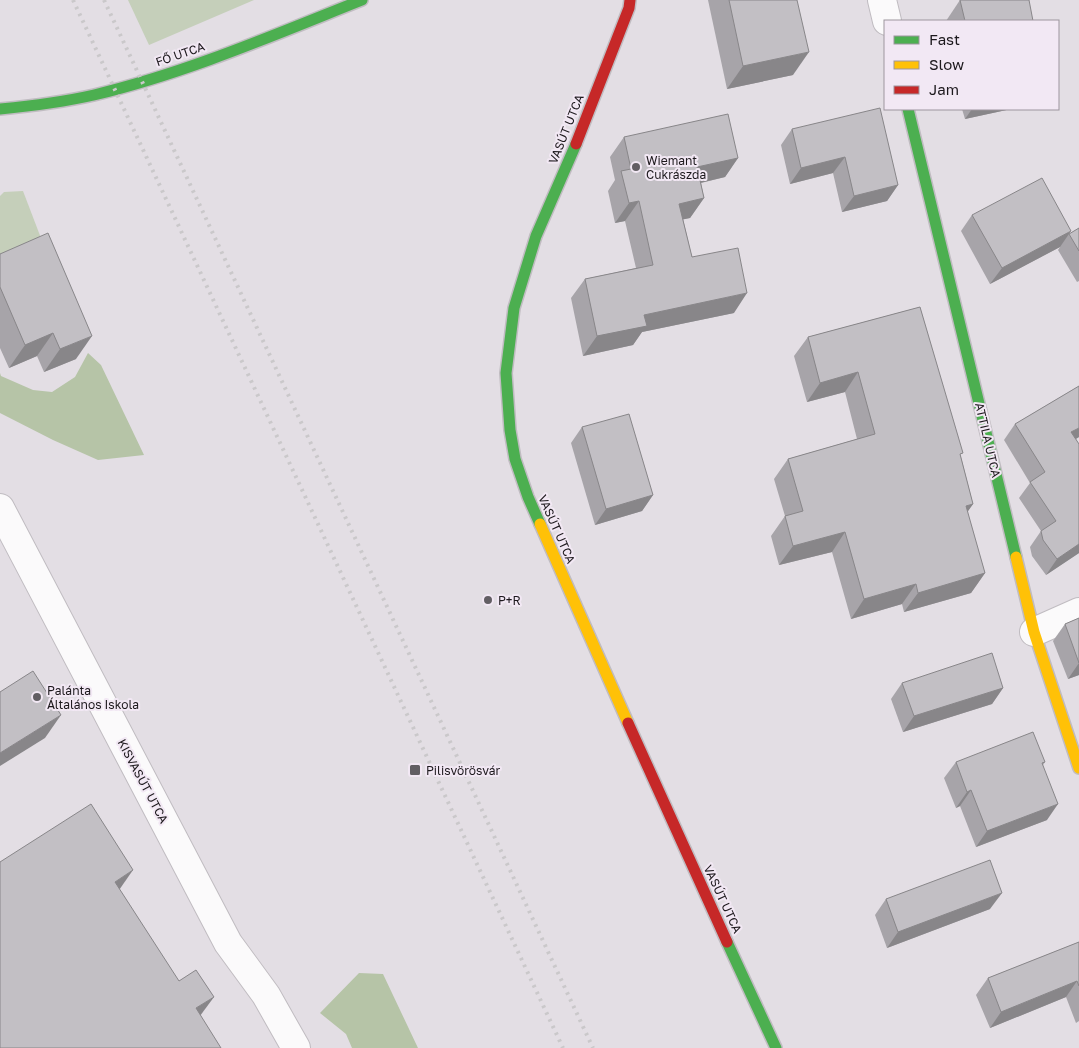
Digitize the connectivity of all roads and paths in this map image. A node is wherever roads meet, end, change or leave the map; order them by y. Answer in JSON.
{"nodes":[{"id":1,"x":362,"y":0,"type":"edge"},
{"id":2,"x":630,"y":0,"type":"edge"},
{"id":3,"x":882,"y":0,"type":"edge"},
{"id":4,"x":887,"y":20,"type":"edge"},
{"id":5,"x":0,"y":109,"type":"edge"},
{"id":6,"x":908,"y":110,"type":"edge"},
{"id":7,"x":0,"y":508,"type":"edge"},
{"id":8,"x":1079,"y":612,"type":"edge"},
{"id":9,"x":1034,"y":632,"type":"junction"},
{"id":10,"x":1079,"y":768,"type":"edge"},
{"id":11,"x":296,"y":1048,"type":"edge"},
{"id":12,"x":776,"y":1048,"type":"edge"}],
"edges":[{"from":1,"to":5,"type":"street","name":"FŐ UTCA"},
{"from":2,"to":12,"type":"street","name":"VASÚT UTCA"},
{"from":3,"to":4,"type":"street"},
{"from":6,"to":9,"type":"street","name":"ATTILA UTCA"},
{"from":7,"to":11,"type":"street","name":"KISVASÚT UTCA"},
{"from":8,"to":9,"type":"street"},
{"from":9,"to":10,"type":"street","name":"ATTILA UTCA"}]}
